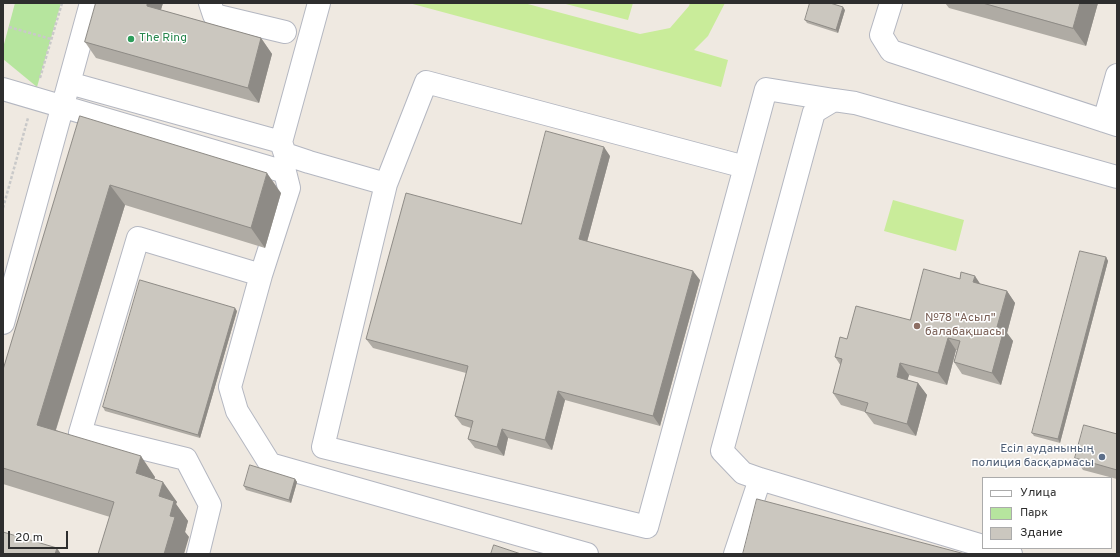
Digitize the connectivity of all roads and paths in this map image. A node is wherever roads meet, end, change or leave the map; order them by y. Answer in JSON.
{"nodes":[{"id":1,"x":91,"y":3,"type":"edge"},
{"id":2,"x":210,"y":3,"type":"edge"},
{"id":3,"x":320,"y":3,"type":"edge"},
{"id":4,"x":891,"y":3,"type":"edge"},
{"id":5,"x":9,"y":27,"type":"dead end"},
{"id":6,"x":285,"y":32,"type":"dead end"},
{"id":7,"x":51,"y":39,"type":"dead end"},
{"id":8,"x":1117,"y":75,"type":"edge"},
{"id":9,"x":69,"y":83,"type":"junction"},
{"id":10,"x":3,"y":89,"type":"edge"},
{"id":11,"x":834,"y":100,"type":"junction"},
{"id":12,"x":63,"y":106,"type":"junction"},
{"id":13,"x":1111,"y":123,"type":"edge"},
{"id":14,"x":281,"y":142,"type":"junction"},
{"id":15,"x":745,"y":167,"type":"junction"},
{"id":16,"x":1117,"y":177,"type":"edge"},
{"id":17,"x":386,"y":184,"type":"junction"},
{"id":18,"x":260,"y":276,"type":"junction"},
{"id":19,"x":3,"y":323,"type":"edge"},
{"id":20,"x":760,"y":479,"type":"junction"},
{"id":21,"x":982,"y":546,"type":"edge"},
{"id":22,"x":992,"y":549,"type":"edge"},
{"id":23,"x":198,"y":554,"type":"edge"},
{"id":24,"x":587,"y":554,"type":"edge"},
{"id":25,"x":735,"y":554,"type":"edge"},
{"id":26,"x":1011,"y":554,"type":"edge"}],
"edges":[{"from":1,"to":9,"type":"lane"},
{"from":2,"to":6,"type":"lane"},
{"from":3,"to":14,"type":"lane"},
{"from":4,"to":13,"type":"lane"},
{"from":5,"to":7,"type":"path"},
{"from":8,"to":13,"type":"lane"},
{"from":9,"to":12,"type":"lane"},
{"from":9,"to":14,"type":"lane"},
{"from":10,"to":12,"type":"lane"},
{"from":11,"to":15,"type":"lane"},
{"from":11,"to":16,"type":"lane"},
{"from":11,"to":20,"type":"lane"},
{"from":12,"to":18,"type":"lane"},
{"from":12,"to":19,"type":"lane"},
{"from":14,"to":17,"type":"lane"},
{"from":15,"to":17,"type":"lane"},
{"from":15,"to":17,"type":"lane"},
{"from":18,"to":23,"type":"lane"},
{"from":18,"to":24,"type":"lane"},
{"from":20,"to":21,"type":"lane"},
{"from":20,"to":25,"type":"lane"},
{"from":22,"to":26,"type":"lane"}]}
